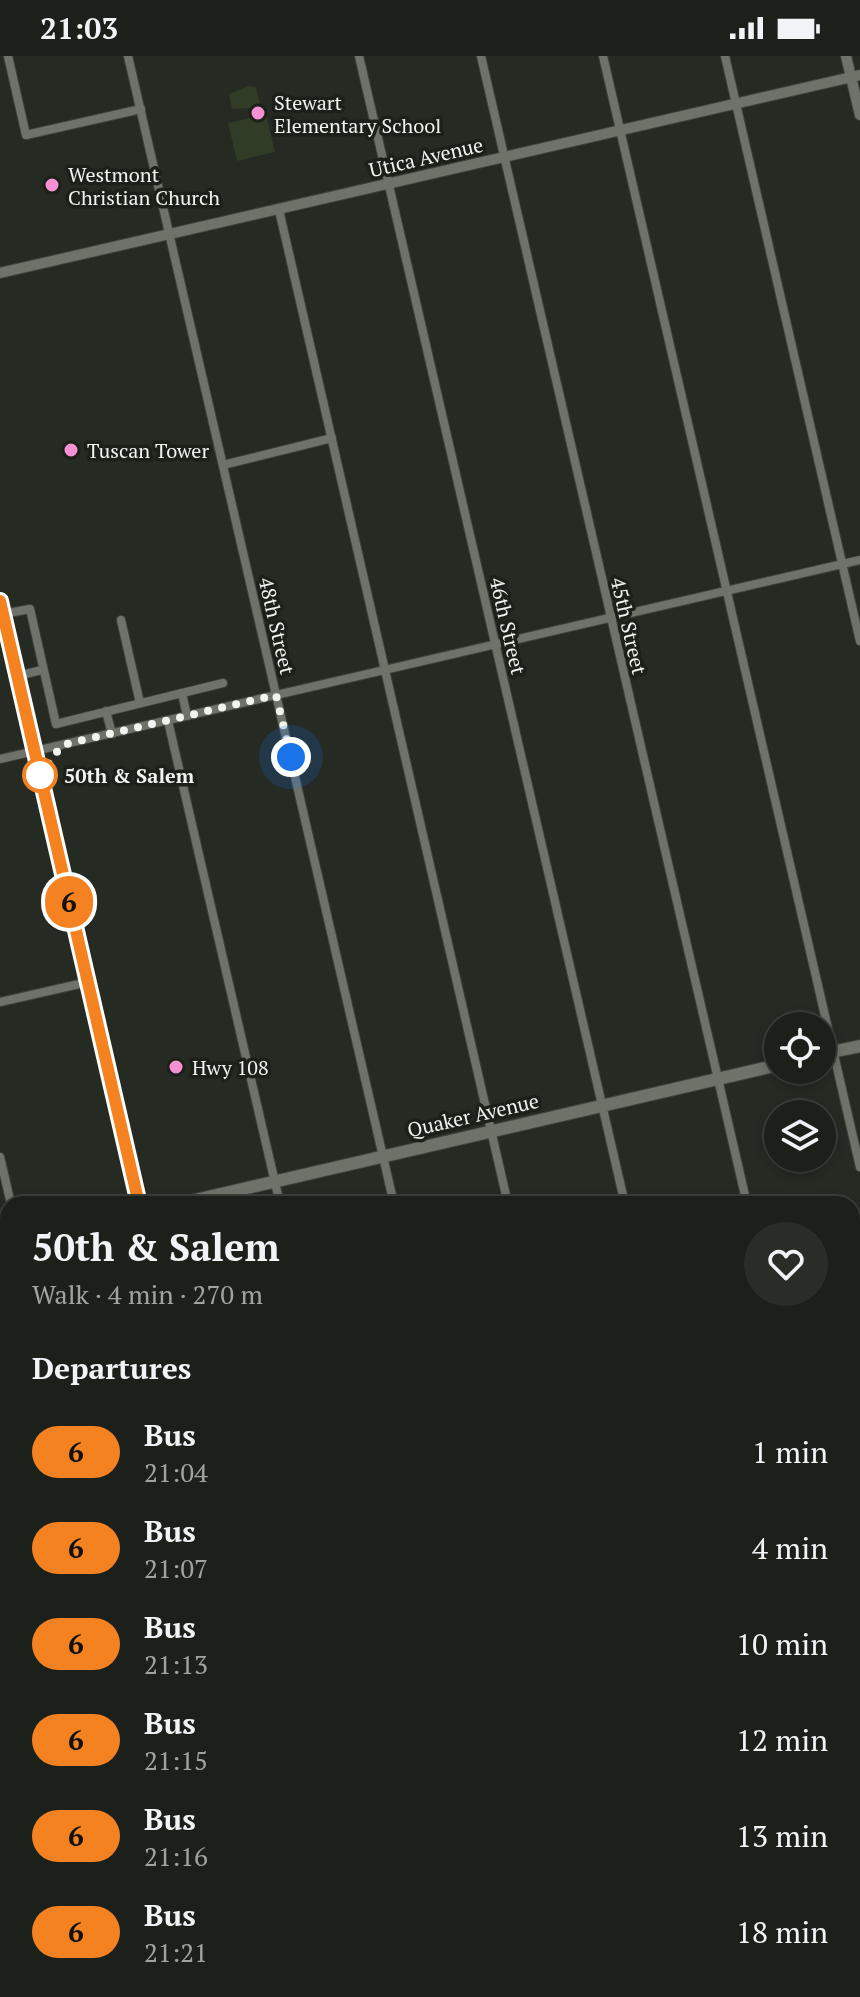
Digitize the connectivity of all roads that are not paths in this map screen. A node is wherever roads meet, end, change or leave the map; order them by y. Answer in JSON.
{"nodes":[{"id":1,"x":8,"y":56,"type":"edge"},
{"id":2,"x":128,"y":56,"type":"edge"},
{"id":3,"x":359,"y":56,"type":"edge"},
{"id":4,"x":481,"y":56,"type":"edge"},
{"id":5,"x":603,"y":56,"type":"edge"},
{"id":6,"x":725,"y":56,"type":"edge"},
{"id":7,"x":846,"y":56,"type":"edge"},
{"id":8,"x":856,"y":76,"type":"edge"},
{"id":9,"x":736,"y":104,"type":"junction"},
{"id":10,"x":141,"y":109,"type":"junction"},
{"id":11,"x":860,"y":115,"type":"edge"},
{"id":12,"x":620,"y":130,"type":"junction"},
{"id":13,"x":505,"y":157,"type":"junction"},
{"id":14,"x":389,"y":184,"type":"junction"},
{"id":15,"x":279,"y":210,"type":"junction"},
{"id":16,"x":170,"y":235,"type":"junction"},
{"id":17,"x":0,"y":273,"type":"edge"},
{"id":18,"x":332,"y":438,"type":"junction"},
{"id":19,"x":223,"y":465,"type":"junction"},
{"id":20,"x":860,"y":560,"type":"edge"},
{"id":21,"x":842,"y":564,"type":"junction"},
{"id":22,"x":727,"y":591,"type":"junction"},
{"id":23,"x":2,"y":608,"type":"edge"},
{"id":24,"x":611,"y":617,"type":"junction"},
{"id":25,"x":121,"y":620,"type":"dead end"},
{"id":26,"x":860,"y":641,"type":"edge"},
{"id":27,"x":495,"y":644,"type":"junction"},
{"id":28,"x":42,"y":670,"type":"junction"},
{"id":29,"x":385,"y":670,"type":"junction"},
{"id":30,"x":17,"y":676,"type":"junction"},
{"id":31,"x":223,"y":683,"type":"dead end"},
{"id":32,"x":182,"y":693,"type":"junction"},
{"id":33,"x":276,"y":695,"type":"junction"},
{"id":34,"x":140,"y":703,"type":"junction"},
{"id":35,"x":106,"y":711,"type":"junction"},
{"id":36,"x":187,"y":716,"type":"junction"},
{"id":37,"x":168,"y":721,"type":"junction"},
{"id":38,"x":112,"y":734,"type":"junction"},
{"id":39,"x":35,"y":751,"type":"junction"},
{"id":40,"x":0,"y":759,"type":"edge"},
{"id":41,"x":88,"y":982,"type":"junction"},
{"id":42,"x":0,"y":1002,"type":"edge"},
{"id":43,"x":819,"y":1012,"type":"edge"},
{"id":44,"x":860,"y":1046,"type":"edge"},
{"id":45,"x":836,"y":1051,"type":"edge"},
{"id":46,"x":764,"y":1068,"type":"edge"},
{"id":47,"x":718,"y":1079,"type":"junction"},
{"id":48,"x":836,"y":1082,"type":"edge"},
{"id":49,"x":602,"y":1105,"type":"junction"},
{"id":50,"x":491,"y":1131,"type":"junction"},
{"id":51,"x":383,"y":1156,"type":"junction"},
{"id":52,"x":0,"y":1157,"type":"edge"},
{"id":53,"x":860,"y":1167,"type":"edge"},
{"id":54,"x":275,"y":1181,"type":"junction"},
{"id":55,"x":9,"y":1196,"type":"edge"},
{"id":56,"x":137,"y":1196,"type":"edge"},
{"id":57,"x":212,"y":1196,"type":"edge"},
{"id":58,"x":278,"y":1196,"type":"edge"},
{"id":59,"x":392,"y":1196,"type":"edge"},
{"id":60,"x":506,"y":1196,"type":"edge"},
{"id":61,"x":623,"y":1196,"type":"edge"},
{"id":62,"x":745,"y":1196,"type":"edge"}],
"edges":[{"from":1,"to":10,"type":"street"},
{"from":2,"to":10,"type":"street","name":"48th Street"},
{"from":3,"to":14,"type":"street","name":"46th Street"},
{"from":4,"to":13,"type":"street","name":"45th Street"},
{"from":5,"to":12,"type":"street"},
{"from":6,"to":9,"type":"street"},
{"from":7,"to":8,"type":"street"},
{"from":8,"to":9,"type":"street","name":"Utica Avenue"},
{"from":8,"to":11,"type":"street"},
{"from":9,"to":12,"type":"street","name":"Utica Avenue"},
{"from":9,"to":21,"type":"street"},
{"from":10,"to":16,"type":"street","name":"48th Street"},
{"from":12,"to":13,"type":"street","name":"Utica Avenue"},
{"from":12,"to":22,"type":"street"},
{"from":13,"to":14,"type":"street","name":"Utica Avenue"},
{"from":13,"to":24,"type":"street","name":"45th Street"},
{"from":14,"to":15,"type":"street","name":"Utica Avenue"},
{"from":14,"to":27,"type":"street","name":"46th Street"},
{"from":15,"to":16,"type":"street","name":"Utica Avenue"},
{"from":15,"to":18,"type":"street"},
{"from":16,"to":17,"type":"street","name":"Utica Avenue"},
{"from":16,"to":19,"type":"street","name":"48th Street"},
{"from":18,"to":19,"type":"street"},
{"from":18,"to":29,"type":"street"},
{"from":19,"to":33,"type":"street","name":"48th Street"},
{"from":20,"to":21,"type":"street"},
{"from":21,"to":22,"type":"street"},
{"from":21,"to":26,"type":"street"},
{"from":22,"to":24,"type":"street"},
{"from":22,"to":43,"type":"street"},
{"from":23,"to":28,"type":"street"},
{"from":23,"to":30,"type":"main road"},
{"from":24,"to":27,"type":"street"},
{"from":24,"to":47,"type":"street","name":"45th Street"},
{"from":25,"to":34,"type":"street"},
{"from":27,"to":29,"type":"street"},
{"from":27,"to":49,"type":"street","name":"46th Street"},
{"from":28,"to":30,"type":"street"},
{"from":28,"to":35,"type":"street"},
{"from":29,"to":33,"type":"street"},
{"from":29,"to":50,"type":"street"},
{"from":30,"to":39,"type":"main road"},
{"from":31,"to":32,"type":"street"},
{"from":32,"to":34,"type":"street"},
{"from":32,"to":36,"type":"street"},
{"from":33,"to":36,"type":"street"},
{"from":33,"to":51,"type":"street","name":"48th Street"},
{"from":34,"to":35,"type":"street"},
{"from":35,"to":38,"type":"street"},
{"from":36,"to":37,"type":"street"},
{"from":37,"to":38,"type":"street"},
{"from":37,"to":54,"type":"street"},
{"from":38,"to":39,"type":"street"},
{"from":39,"to":40,"type":"street"},
{"from":39,"to":41,"type":"main road"},
{"from":41,"to":42,"type":"street"},
{"from":41,"to":56,"type":"main road"},
{"from":44,"to":45,"type":"main road"},
{"from":46,"to":47,"type":"main road","name":"Quaker Avenue"},
{"from":47,"to":49,"type":"main road","name":"Quaker Avenue"},
{"from":47,"to":62,"type":"street","name":"45th Street"},
{"from":48,"to":53,"type":"street"},
{"from":49,"to":50,"type":"main road","name":"Quaker Avenue"},
{"from":49,"to":61,"type":"street","name":"46th Street"},
{"from":50,"to":51,"type":"main road","name":"Quaker Avenue"},
{"from":50,"to":60,"type":"street"},
{"from":51,"to":54,"type":"main road","name":"Quaker Avenue"},
{"from":51,"to":59,"type":"street","name":"48th Street"},
{"from":52,"to":55,"type":"street"},
{"from":54,"to":57,"type":"main road","name":"Quaker Avenue"},
{"from":54,"to":58,"type":"street"}]}
